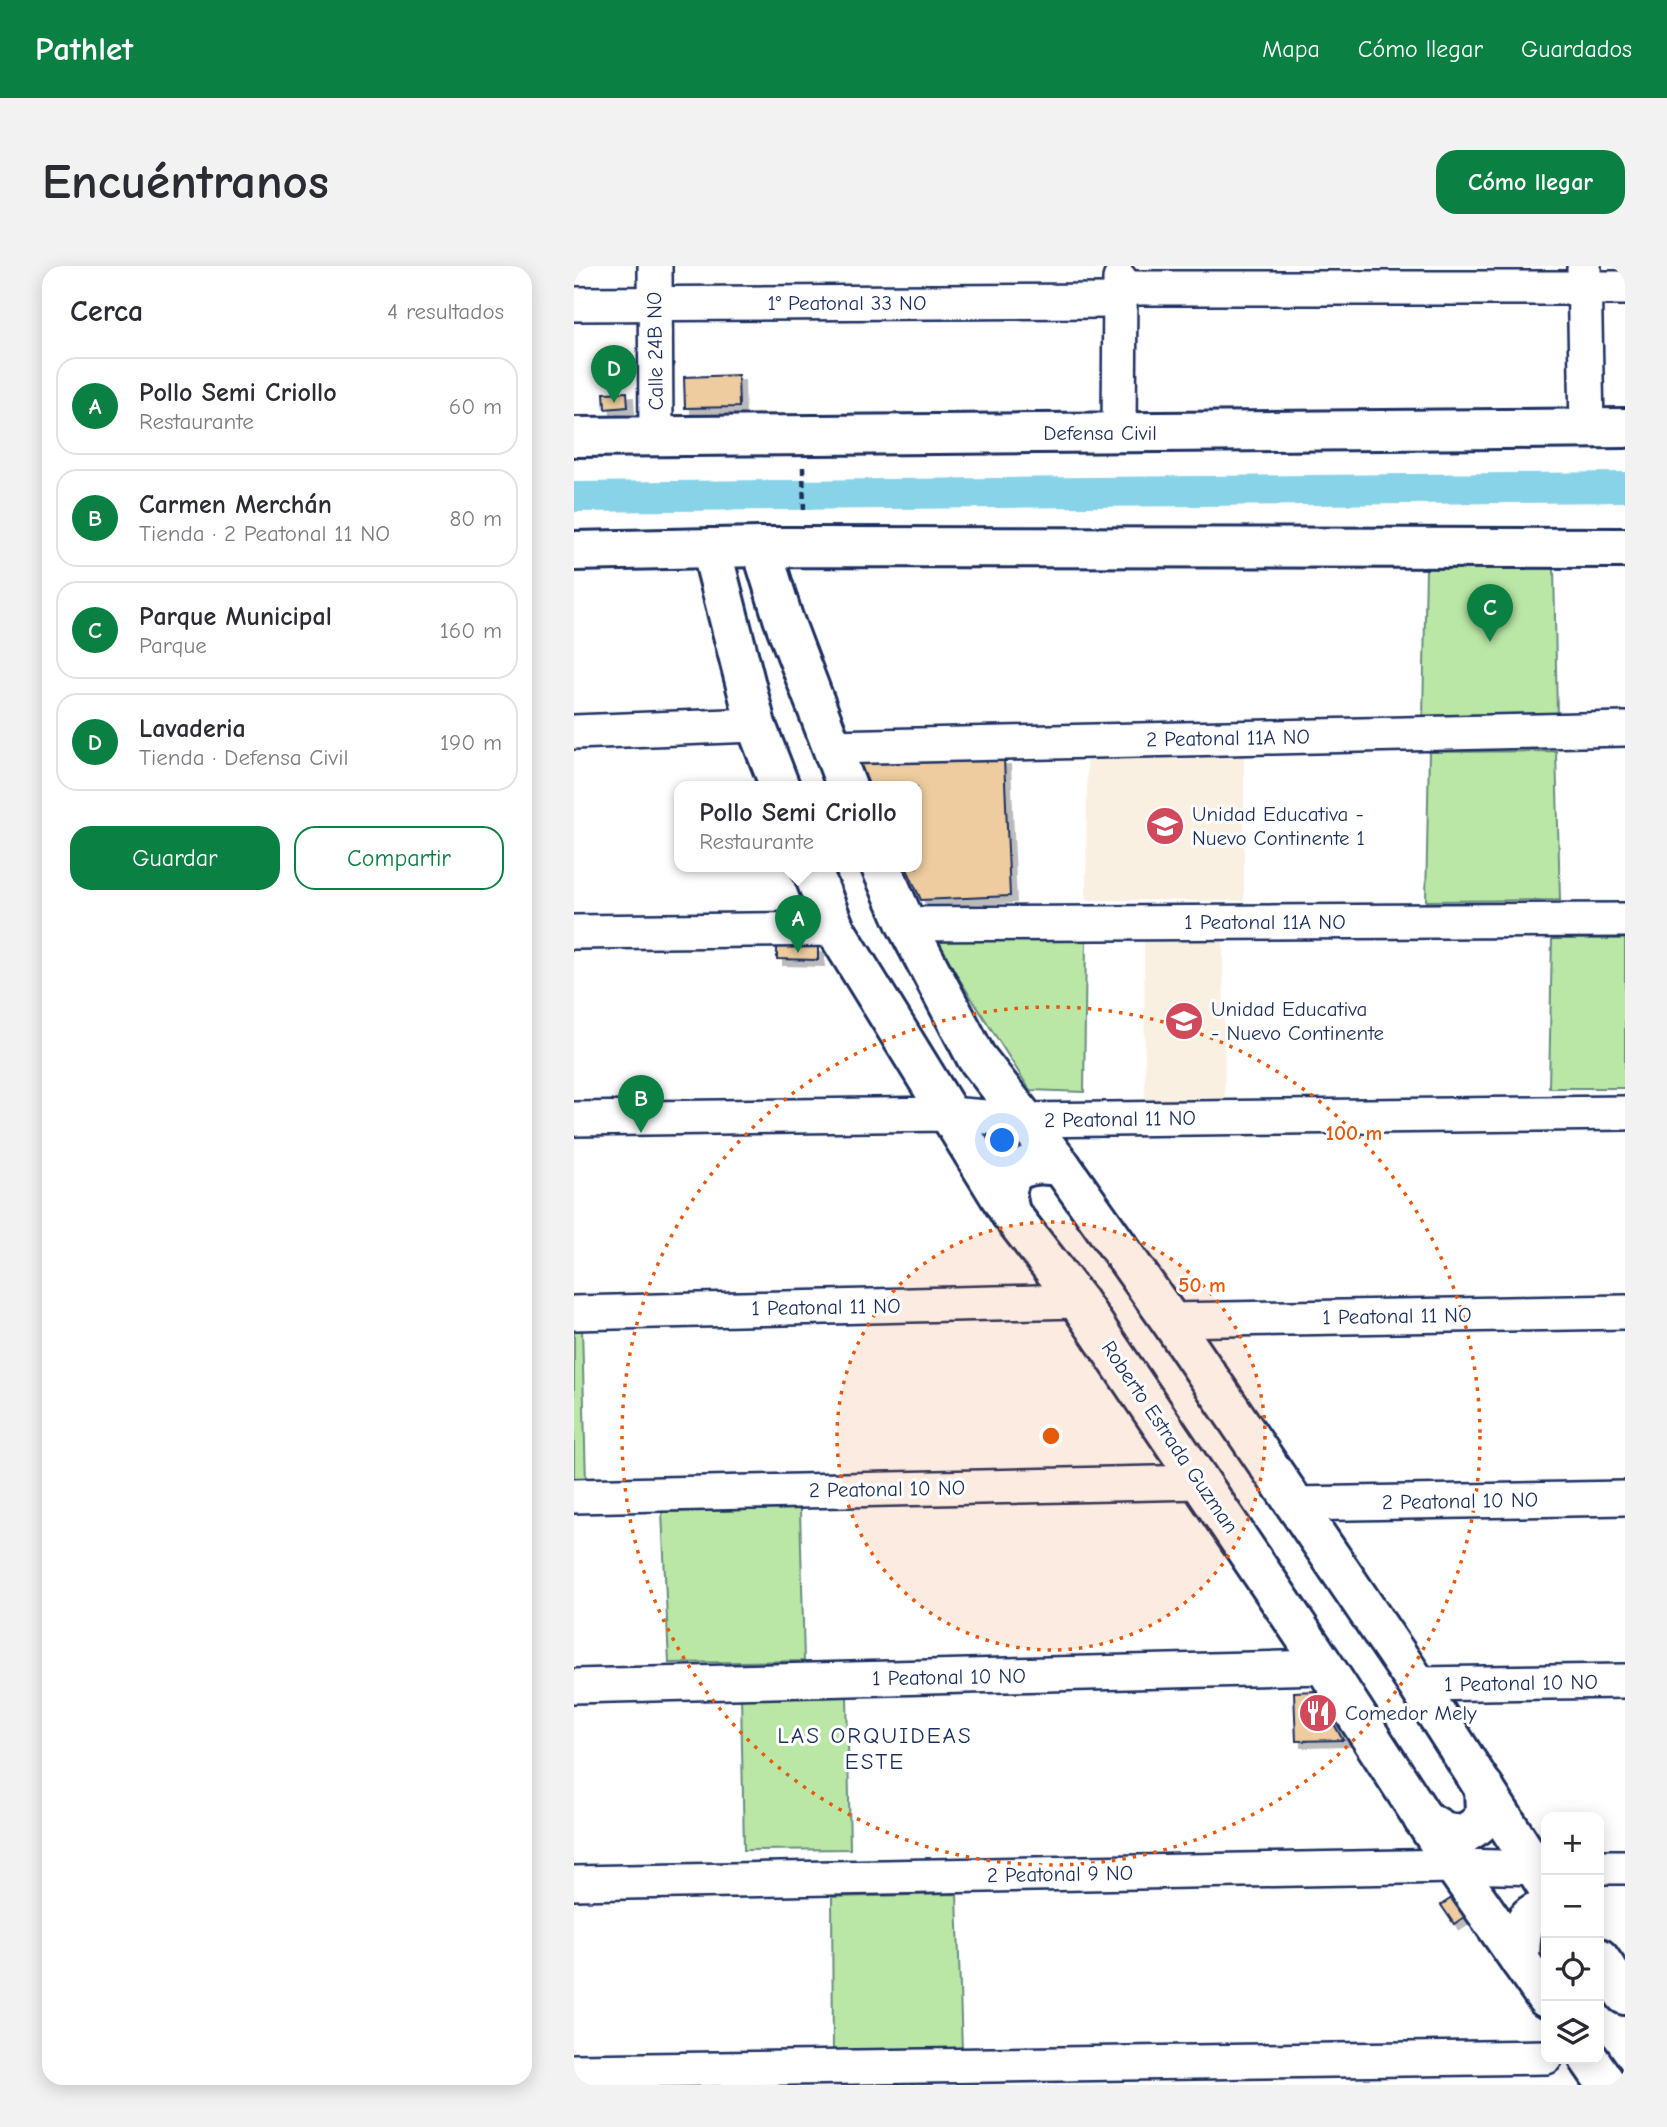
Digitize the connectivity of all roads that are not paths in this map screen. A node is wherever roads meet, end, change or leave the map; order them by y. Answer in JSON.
{"nodes":[{"id":1,"x":655,"y":266,"type":"edge"},
{"id":2,"x":1584,"y":278,"type":"edge"},
{"id":3,"x":1120,"y":285,"type":"edge"},
{"id":4,"x":1625,"y":288,"type":"edge"},
{"id":5,"x":574,"y":304,"type":"edge"},
{"id":6,"x":654,"y":304,"type":"junction"},
{"id":7,"x":1625,"y":428,"type":"edge"},
{"id":8,"x":1587,"y":429,"type":"junction"},
{"id":9,"x":1119,"y":433,"type":"junction"},
{"id":10,"x":656,"y":436,"type":"junction"},
{"id":11,"x":574,"y":437,"type":"edge"},
{"id":12,"x":761,"y":547,"type":"junction"},
{"id":13,"x":711,"y":548,"type":"junction"},
{"id":14,"x":1625,"y":548,"type":"edge"},
{"id":15,"x":574,"y":551,"type":"edge"},
{"id":16,"x":756,"y":725,"type":"junction"},
{"id":17,"x":1625,"y":729,"type":"edge"},
{"id":18,"x":574,"y":732,"type":"edge"},
{"id":19,"x":830,"y":747,"type":"junction"},
{"id":20,"x":778,"y":781,"type":"edge"},
{"id":21,"x":844,"y":781,"type":"edge"},
{"id":22,"x":813,"y":872,"type":"edge"},
{"id":23,"x":883,"y":872,"type":"edge"},
{"id":24,"x":1625,"y":920,"type":"edge"},
{"id":25,"x":906,"y":924,"type":"junction"},
{"id":26,"x":835,"y":929,"type":"junction"},
{"id":27,"x":574,"y":932,"type":"edge"},
{"id":28,"x":976,"y":1057,"type":"junction"},
{"id":29,"x":939,"y":1100,"type":"junction"},
{"id":30,"x":1625,"y":1113,"type":"edge"},
{"id":31,"x":574,"y":1119,"type":"edge"},
{"id":32,"x":1024,"y":1120,"type":"junction"},
{"id":33,"x":1062,"y":1167,"type":"junction"},
{"id":34,"x":1010,"y":1213,"type":"junction"},
{"id":35,"x":1078,"y":1301,"type":"junction"},
{"id":36,"x":1625,"y":1312,"type":"edge"},
{"id":37,"x":574,"y":1313,"type":"edge"},
{"id":38,"x":1170,"y":1320,"type":"junction"},
{"id":39,"x":1200,"y":1482,"type":"junction"},
{"id":40,"x":574,"y":1496,"type":"edge"},
{"id":41,"x":1625,"y":1498,"type":"edge"},
{"id":42,"x":1294,"y":1504,"type":"junction"},
{"id":43,"x":1325,"y":1667,"type":"junction"},
{"id":44,"x":1625,"y":1681,"type":"edge"},
{"id":45,"x":1417,"y":1684,"type":"junction"},
{"id":46,"x":574,"y":1686,"type":"edge"},
{"id":47,"x":1484,"y":1787,"type":"junction"},
{"id":48,"x":1423,"y":1819,"type":"junction"},
{"id":49,"x":1454,"y":1866,"type":"junction"},
{"id":50,"x":1604,"y":1867,"type":"edge"},
{"id":51,"x":1625,"y":1867,"type":"edge"},
{"id":52,"x":1541,"y":1872,"type":"edge"},
{"id":53,"x":1541,"y":1873,"type":"edge"},
{"id":54,"x":574,"y":1883,"type":"edge"},
{"id":55,"x":1541,"y":1910,"type":"edge"},
{"id":56,"x":1520,"y":1961,"type":"junction"},
{"id":57,"x":1604,"y":1965,"type":"edge"},
{"id":58,"x":1541,"y":1991,"type":"edge"},
{"id":59,"x":1625,"y":1995,"type":"edge"},
{"id":60,"x":1541,"y":2057,"type":"edge"},
{"id":61,"x":1592,"y":2064,"type":"edge"},
{"id":62,"x":574,"y":2071,"type":"edge"},
{"id":63,"x":1607,"y":2085,"type":"edge"}],
"edges":[{"from":1,"to":6,"type":"street","name":"Calle 24B NO"},
{"from":2,"to":3,"type":"street","name":"1° Peatonal 33 NO"},
{"from":2,"to":4,"type":"street","name":"1° Peatonal 33 NO"},
{"from":2,"to":8,"type":"street"},
{"from":3,"to":6,"type":"street","name":"1° Peatonal 33 NO"},
{"from":3,"to":9,"type":"street"},
{"from":5,"to":6,"type":"street","name":"1° Peatonal 33 NO"},
{"from":6,"to":10,"type":"street","name":"Calle 24B NO"},
{"from":7,"to":8,"type":"street","name":"Defensa Civil"},
{"from":8,"to":9,"type":"street","name":"Defensa Civil"},
{"from":9,"to":10,"type":"street","name":"Defensa Civil"},
{"from":10,"to":11,"type":"street","name":"Defensa Civil"},
{"from":12,"to":13,"type":"street"},
{"from":12,"to":14,"type":"street"},
{"from":12,"to":19,"type":"street"},
{"from":13,"to":15,"type":"street"},
{"from":13,"to":16,"type":"street"},
{"from":16,"to":18,"type":"street"},
{"from":16,"to":20,"type":"street"},
{"from":17,"to":19,"type":"street","name":"2 Peatonal 11A NO"},
{"from":19,"to":21,"type":"street"},
{"from":22,"to":26,"type":"street","name":"Roberto Estrada Guzman"},
{"from":23,"to":25,"type":"street"},
{"from":24,"to":25,"type":"street","name":"1 Peatonal 11A NO"},
{"from":25,"to":28,"type":"street"},
{"from":26,"to":27,"type":"street"},
{"from":26,"to":29,"type":"street","name":"Roberto Estrada Guzman"},
{"from":28,"to":29,"type":"street"},
{"from":28,"to":32,"type":"street"},
{"from":29,"to":31,"type":"street","name":"2 Peatonal 11 NO"},
{"from":29,"to":32,"type":"street","name":"2 Peatonal 11 NO"},
{"from":29,"to":34,"type":"street","name":"Roberto Estrada Guzman"},
{"from":30,"to":32,"type":"street","name":"2 Peatonal 11 NO"},
{"from":32,"to":33,"type":"street"},
{"from":33,"to":34,"type":"street"},
{"from":33,"to":38,"type":"street"},
{"from":34,"to":35,"type":"street","name":"Roberto Estrada Guzman"},
{"from":35,"to":37,"type":"street","name":"1 Peatonal 11 NO"},
{"from":35,"to":39,"type":"street","name":"Roberto Estrada Guzman"},
{"from":36,"to":38,"type":"street","name":"1 Peatonal 11 NO"},
{"from":38,"to":42,"type":"street"},
{"from":39,"to":40,"type":"street","name":"2 Peatonal 10 NO"},
{"from":39,"to":43,"type":"street","name":"Roberto Estrada Guzman"},
{"from":41,"to":42,"type":"street","name":"2 Peatonal 10 NO"},
{"from":42,"to":45,"type":"street"},
{"from":43,"to":46,"type":"street","name":"1 Peatonal 10 NO"},
{"from":43,"to":48,"type":"street","name":"Roberto Estrada Guzman"},
{"from":44,"to":45,"type":"street","name":"1 Peatonal 10 NO"},
{"from":45,"to":47,"type":"street"},
{"from":47,"to":48,"type":"street"},
{"from":47,"to":52,"type":"street"},
{"from":48,"to":49,"type":"street","name":"Roberto Estrada Guzman"},
{"from":49,"to":53,"type":"street","name":"2 Peatonal 9 NO"},
{"from":49,"to":54,"type":"street","name":"2 Peatonal 9 NO"},
{"from":49,"to":56,"type":"street","name":"Roberto Estrada Guzman"},
{"from":50,"to":51,"type":"street"},
{"from":55,"to":56,"type":"street"},
{"from":56,"to":58,"type":"street","name":"Roberto Estrada Guzman"},
{"from":57,"to":59,"type":"street"},
{"from":60,"to":62,"type":"street"},
{"from":61,"to":63,"type":"street"}]}
